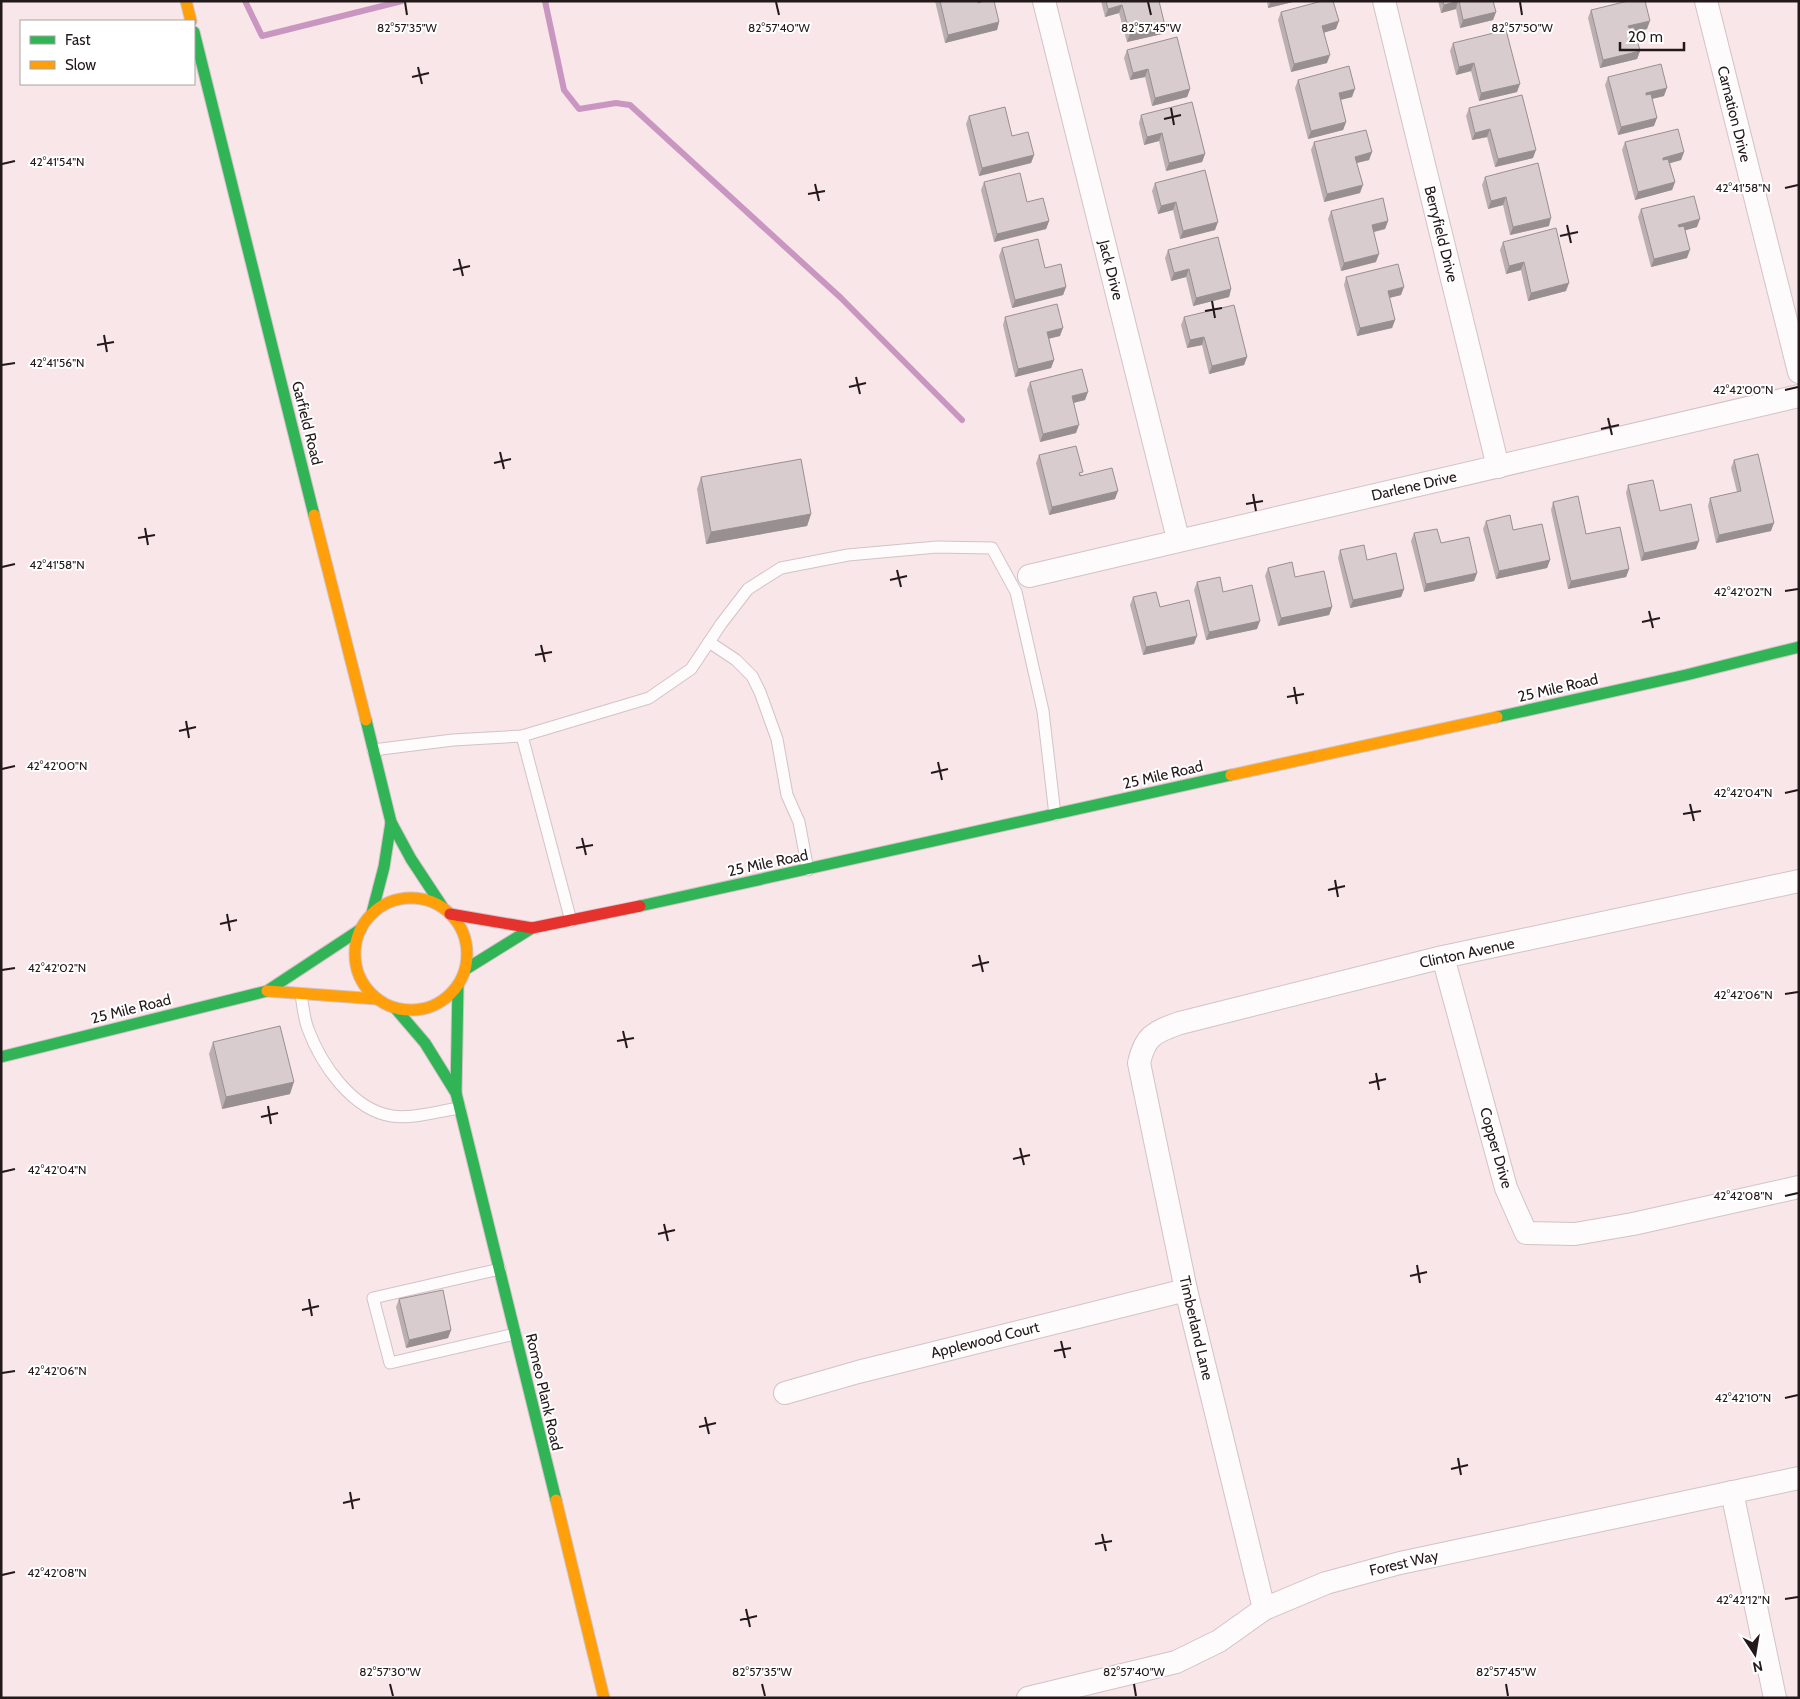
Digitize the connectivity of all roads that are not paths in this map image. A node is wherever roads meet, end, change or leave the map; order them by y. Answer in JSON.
{"nodes":[{"id":1,"x":186,"y":1,"type":"edge"},
{"id":2,"x":1044,"y":1,"type":"edge"},
{"id":3,"x":1384,"y":1,"type":"edge"},
{"id":4,"x":1706,"y":1,"type":"edge"},
{"id":5,"x":191,"y":20,"type":"edge"},
{"id":6,"x":195,"y":36,"type":"edge"},
{"id":7,"x":1799,"y":372,"type":"edge"},
{"id":8,"x":1799,"y":396,"type":"edge"},
{"id":9,"x":1498,"y":468,"type":"junction"},
{"id":10,"x":1178,"y":539,"type":"junction"},
{"id":11,"x":1029,"y":576,"type":"dead end"},
{"id":12,"x":709,"y":642,"type":"junction"},
{"id":13,"x":1799,"y":647,"type":"edge"},
{"id":14,"x":522,"y":736,"type":"junction"},
{"id":15,"x":373,"y":750,"type":"junction"},
{"id":16,"x":1055,"y":815,"type":"junction"},
{"id":17,"x":391,"y":822,"type":"junction"},
{"id":18,"x":808,"y":870,"type":"junction"},
{"id":19,"x":1799,"y":881,"type":"edge"},
{"id":20,"x":446,"y":910,"type":"junction"},
{"id":21,"x":372,"y":913,"type":"junction"},
{"id":22,"x":571,"y":921,"type":"junction"},
{"id":23,"x":532,"y":928,"type":"junction"},
{"id":24,"x":361,"y":929,"type":"junction"},
{"id":25,"x":1442,"y":957,"type":"junction"},
{"id":26,"x":466,"y":969,"type":"junction"},
{"id":27,"x":458,"y":985,"type":"junction"},
{"id":28,"x":267,"y":991,"type":"junction"},
{"id":29,"x":301,"y":995,"type":"junction"},
{"id":30,"x":377,"y":999,"type":"junction"},
{"id":31,"x":395,"y":1008,"type":"junction"},
{"id":32,"x":1143,"y":1045,"type":"joint"},
{"id":33,"x":1,"y":1057,"type":"edge"},
{"id":34,"x":456,"y":1093,"type":"junction"},
{"id":35,"x":460,"y":1108,"type":"junction"},
{"id":36,"x":1799,"y":1187,"type":"edge"},
{"id":37,"x":500,"y":1269,"type":"junction"},
{"id":38,"x":1186,"y":1290,"type":"junction"},
{"id":39,"x":515,"y":1334,"type":"junction"},
{"id":40,"x":785,"y":1393,"type":"dead end"},
{"id":41,"x":1799,"y":1478,"type":"edge"},
{"id":42,"x":1732,"y":1492,"type":"junction"},
{"id":43,"x":1264,"y":1608,"type":"junction"},
{"id":44,"x":1100,"y":1690,"type":"edge"},
{"id":45,"x":604,"y":1698,"type":"edge"},
{"id":46,"x":1028,"y":1698,"type":"edge"},
{"id":47,"x":1775,"y":1698,"type":"edge"}],
"edges":[{"from":1,"to":5,"type":"street"},
{"from":2,"to":10,"type":"street","name":"Jack Drive"},
{"from":3,"to":9,"type":"street","name":"Berryfield Drive"},
{"from":4,"to":7,"type":"street","name":"Carnation Drive"},
{"from":6,"to":15,"type":"street","name":"Garfield Road"},
{"from":8,"to":9,"type":"street","name":"Darlene Drive"},
{"from":9,"to":10,"type":"street","name":"Darlene Drive"},
{"from":10,"to":11,"type":"street","name":"Darlene Drive"},
{"from":12,"to":14,"type":"lane"},
{"from":12,"to":16,"type":"lane"},
{"from":12,"to":18,"type":"lane"},
{"from":13,"to":16,"type":"street","name":"25 Mile Road"},
{"from":14,"to":15,"type":"lane"},
{"from":14,"to":22,"type":"lane"},
{"from":15,"to":17,"type":"street","name":"Garfield Road"},
{"from":16,"to":18,"type":"street","name":"25 Mile Road"},
{"from":17,"to":20,"type":"street","name":"Garfield Road"},
{"from":17,"to":21,"type":"street","name":"Garfield Road"},
{"from":18,"to":22,"type":"street","name":"25 Mile Road"},
{"from":19,"to":25,"type":"street","name":"Clinton Avenue"},
{"from":20,"to":21,"type":"street"},
{"from":20,"to":23,"type":"street","name":"25 Mile Road"},
{"from":20,"to":26,"type":"street"},
{"from":21,"to":24,"type":"street"},
{"from":22,"to":23,"type":"street","name":"25 Mile Road"},
{"from":23,"to":26,"type":"street","name":"25 Mile Road"},
{"from":24,"to":28,"type":"street","name":"25 Mile Road"},
{"from":24,"to":30,"type":"street"},
{"from":25,"to":32,"type":"street","name":"Clinton Avenue"},
{"from":25,"to":36,"type":"street","name":"Copper Drive"},
{"from":26,"to":27,"type":"street"},
{"from":27,"to":31,"type":"street"},
{"from":27,"to":34,"type":"street","name":"Romeo Plank Road"},
{"from":28,"to":29,"type":"street","name":"25 Mile Road"},
{"from":28,"to":33,"type":"street","name":"25 Mile Road"},
{"from":29,"to":30,"type":"street","name":"25 Mile Road"},
{"from":29,"to":35,"type":"lane"},
{"from":30,"to":31,"type":"street"},
{"from":31,"to":34,"type":"street","name":"Romeo Plank Road"},
{"from":32,"to":38,"type":"street","name":"Timberland Lane"},
{"from":34,"to":35,"type":"street","name":"Romeo Plank Road"},
{"from":35,"to":37,"type":"street","name":"Romeo Plank Road"},
{"from":37,"to":39,"type":"street","name":"Romeo Plank Road"},
{"from":37,"to":39,"type":"lane"},
{"from":38,"to":40,"type":"street","name":"Applewood Court"},
{"from":38,"to":43,"type":"street","name":"Timberland Lane"},
{"from":39,"to":45,"type":"street","name":"Romeo Plank Road"},
{"from":41,"to":42,"type":"street","name":"Forest Way"},
{"from":42,"to":43,"type":"street","name":"Forest Way"},
{"from":42,"to":47,"type":"street"},
{"from":43,"to":44,"type":"street","name":"Forest Way"},
{"from":44,"to":46,"type":"street","name":"Forest Way"}]}
